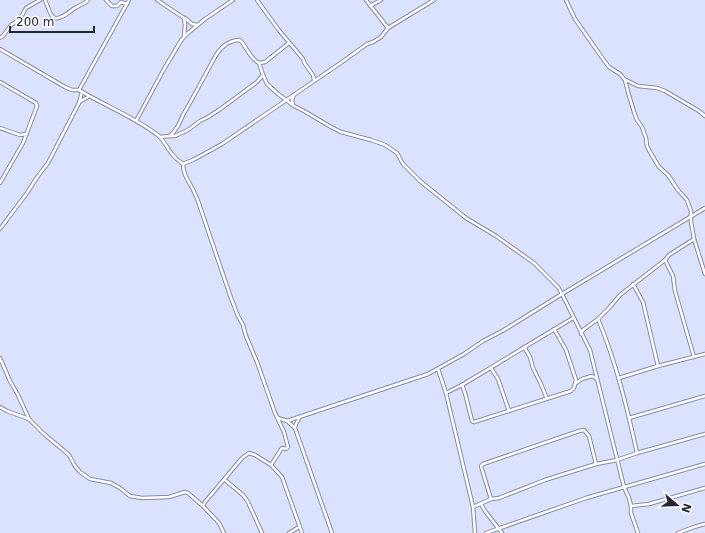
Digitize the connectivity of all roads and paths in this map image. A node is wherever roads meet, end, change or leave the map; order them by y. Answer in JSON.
{"nodes":[{"id":1,"x":40,"y":0,"type":"edge"},
{"id":2,"x":49,"y":0,"type":"edge"},
{"id":3,"x":88,"y":0,"type":"edge"},
{"id":4,"x":106,"y":0,"type":"edge"},
{"id":5,"x":129,"y":0,"type":"edge"},
{"id":6,"x":157,"y":0,"type":"edge"},
{"id":7,"x":233,"y":0,"type":"edge"},
{"id":8,"x":257,"y":0,"type":"edge"},
{"id":9,"x":366,"y":0,"type":"edge"},
{"id":10,"x":381,"y":0,"type":"edge"},
{"id":11,"x":434,"y":0,"type":"edge"},
{"id":12,"x":566,"y":0,"type":"edge"},
{"id":13,"x":45,"y":1,"type":"edge"},
{"id":14,"x":126,"y":4,"type":"junction"},
{"id":15,"x":370,"y":6,"type":"junction"},
{"id":16,"x":184,"y":18,"type":"junction"},
{"id":17,"x":198,"y":25,"type":"junction"},
{"id":18,"x":388,"y":28,"type":"junction"},
{"id":19,"x":184,"y":37,"type":"junction"},
{"id":20,"x":0,"y":38,"type":"edge"},
{"id":21,"x":289,"y":43,"type":"junction"},
{"id":22,"x":0,"y":49,"type":"edge"},
{"id":23,"x":259,"y":63,"type":"junction"},
{"id":24,"x":263,"y":75,"type":"junction"},
{"id":25,"x":314,"y":80,"type":"junction"},
{"id":26,"x":625,"y":80,"type":"junction"},
{"id":27,"x":0,"y":82,"type":"edge"},
{"id":28,"x":80,"y":91,"type":"junction"},
{"id":29,"x":295,"y":93,"type":"junction"},
{"id":30,"x":89,"y":96,"type":"junction"},
{"id":31,"x":286,"y":100,"type":"junction"},
{"id":32,"x":79,"y":102,"type":"junction"},
{"id":33,"x":294,"y":106,"type":"junction"},
{"id":34,"x":705,"y":116,"type":"edge"},
{"id":35,"x":136,"y":121,"type":"junction"},
{"id":36,"x":0,"y":128,"type":"edge"},
{"id":37,"x":27,"y":134,"type":"junction"},
{"id":38,"x":20,"y":135,"type":"junction"},
{"id":39,"x":168,"y":136,"type":"junction"},
{"id":40,"x":160,"y":137,"type":"junction"},
{"id":41,"x":24,"y":141,"type":"junction"},
{"id":42,"x":183,"y":164,"type":"junction"},
{"id":43,"x":0,"y":174,"type":"edge"},
{"id":44,"x":4,"y":176,"type":"junction"},
{"id":45,"x":0,"y":183,"type":"edge"},
{"id":46,"x":705,"y":208,"type":"edge"},
{"id":47,"x":691,"y":216,"type":"junction"},
{"id":48,"x":0,"y":229,"type":"edge"},
{"id":49,"x":694,"y":239,"type":"junction"},
{"id":50,"x":665,"y":260,"type":"junction"},
{"id":51,"x":705,"y":274,"type":"edge"},
{"id":52,"x":633,"y":284,"type":"junction"},
{"id":53,"x":562,"y":294,"type":"junction"},
{"id":54,"x":573,"y":318,"type":"junction"},
{"id":55,"x":598,"y":319,"type":"junction"},
{"id":56,"x":554,"y":329,"type":"junction"},
{"id":57,"x":582,"y":334,"type":"junction"},
{"id":58,"x":524,"y":347,"type":"junction"},
{"id":59,"x":705,"y":354,"type":"edge"},
{"id":60,"x":694,"y":357,"type":"junction"},
{"id":61,"x":0,"y":358,"type":"edge"},
{"id":62,"x":658,"y":366,"type":"junction"},
{"id":63,"x":491,"y":368,"type":"junction"},
{"id":64,"x":438,"y":369,"type":"junction"},
{"id":65,"x":594,"y":369,"type":"junction"},
{"id":66,"x":592,"y":376,"type":"junction"},
{"id":67,"x":619,"y":378,"type":"junction"},
{"id":68,"x":597,"y":379,"type":"junction"},
{"id":69,"x":576,"y":382,"type":"junction"},
{"id":70,"x":462,"y":385,"type":"junction"},
{"id":71,"x":446,"y":393,"type":"junction"},
{"id":72,"x":705,"y":396,"type":"edge"},
{"id":73,"x":547,"y":399,"type":"junction"},
{"id":74,"x":0,"y":407,"type":"edge"},
{"id":75,"x":509,"y":411,"type":"junction"},
{"id":76,"x":300,"y":417,"type":"junction"},
{"id":77,"x":278,"y":418,"type":"junction"},
{"id":78,"x":629,"y":418,"type":"junction"},
{"id":79,"x":29,"y":419,"type":"junction"},
{"id":80,"x":287,"y":421,"type":"junction"},
{"id":81,"x":295,"y":428,"type":"junction"},
{"id":82,"x":705,"y":434,"type":"edge"},
{"id":83,"x":638,"y":453,"type":"junction"},
{"id":84,"x":617,"y":460,"type":"junction"},
{"id":85,"x":596,"y":464,"type":"junction"},
{"id":86,"x":705,"y":464,"type":"edge"},
{"id":87,"x":270,"y":465,"type":"junction"},
{"id":88,"x":225,"y":480,"type":"junction"},
{"id":89,"x":624,"y":487,"type":"junction"},
{"id":90,"x":705,"y":488,"type":"edge"},
{"id":91,"x":491,"y":499,"type":"junction"},
{"id":92,"x":481,"y":504,"type":"junction"},
{"id":93,"x":203,"y":506,"type":"junction"},
{"id":94,"x":632,"y":506,"type":"junction"},
{"id":95,"x":473,"y":507,"type":"junction"},
{"id":96,"x":705,"y":524,"type":"edge"},
{"id":97,"x":299,"y":527,"type":"junction"},
{"id":98,"x":498,"y":529,"type":"junction"},
{"id":99,"x":224,"y":533,"type":"edge"},
{"id":100,"x":262,"y":533,"type":"edge"},
{"id":101,"x":289,"y":533,"type":"edge"},
{"id":102,"x":302,"y":533,"type":"edge"},
{"id":103,"x":332,"y":533,"type":"edge"},
{"id":104,"x":475,"y":533,"type":"edge"},
{"id":105,"x":486,"y":533,"type":"edge"},
{"id":106,"x":502,"y":533,"type":"edge"},
{"id":107,"x":638,"y":533,"type":"edge"},
{"id":108,"x":678,"y":533,"type":"edge"}],
"edges":[{"from":1,"to":20,"type":"street"},
{"from":2,"to":13,"type":"street"},
{"from":3,"to":13,"type":"street"},
{"from":4,"to":14,"type":"street"},
{"from":5,"to":14,"type":"street"},
{"from":6,"to":16,"type":"street"},
{"from":7,"to":17,"type":"street"},
{"from":8,"to":21,"type":"street"},
{"from":9,"to":15,"type":"street"},
{"from":10,"to":15,"type":"street"},
{"from":11,"to":18,"type":"street"},
{"from":12,"to":26,"type":"street"},
{"from":14,"to":28,"type":"street"},
{"from":15,"to":18,"type":"street"},
{"from":16,"to":17,"type":"street"},
{"from":16,"to":19,"type":"street"},
{"from":17,"to":19,"type":"street"},
{"from":18,"to":25,"type":"street"},
{"from":19,"to":35,"type":"street"},
{"from":21,"to":23,"type":"street"},
{"from":21,"to":25,"type":"street"},
{"from":22,"to":28,"type":"street"},
{"from":23,"to":24,"type":"street"},
{"from":23,"to":39,"type":"street"},
{"from":24,"to":31,"type":"street"},
{"from":24,"to":39,"type":"street"},
{"from":25,"to":29,"type":"street"},
{"from":26,"to":34,"type":"street"},
{"from":26,"to":47,"type":"street"},
{"from":27,"to":37,"type":"street"},
{"from":28,"to":30,"type":"street"},
{"from":28,"to":32,"type":"street"},
{"from":29,"to":31,"type":"street"},
{"from":29,"to":33,"type":"street"},
{"from":30,"to":32,"type":"street"},
{"from":30,"to":35,"type":"street"},
{"from":31,"to":33,"type":"street"},
{"from":31,"to":42,"type":"street"},
{"from":32,"to":48,"type":"street"},
{"from":33,"to":53,"type":"street"},
{"from":35,"to":40,"type":"street"},
{"from":36,"to":38,"type":"street"},
{"from":37,"to":38,"type":"street"},
{"from":37,"to":41,"type":"street"},
{"from":38,"to":41,"type":"street"},
{"from":39,"to":40,"type":"street"},
{"from":40,"to":42,"type":"street"},
{"from":41,"to":44,"type":"street"},
{"from":42,"to":77,"type":"street"},
{"from":43,"to":44,"type":"street"},
{"from":44,"to":45,"type":"street"},
{"from":46,"to":47,"type":"street"},
{"from":47,"to":49,"type":"street"},
{"from":47,"to":53,"type":"street"},
{"from":49,"to":50,"type":"street"},
{"from":49,"to":51,"type":"street"},
{"from":50,"to":52,"type":"street"},
{"from":50,"to":60,"type":"street"},
{"from":52,"to":55,"type":"street"},
{"from":52,"to":62,"type":"street"},
{"from":53,"to":54,"type":"street"},
{"from":53,"to":64,"type":"street"},
{"from":54,"to":56,"type":"street"},
{"from":54,"to":57,"type":"street"},
{"from":55,"to":57,"type":"street"},
{"from":55,"to":67,"type":"street"},
{"from":56,"to":58,"type":"street"},
{"from":56,"to":69,"type":"street"},
{"from":57,"to":65,"type":"street"},
{"from":58,"to":63,"type":"street"},
{"from":58,"to":73,"type":"street"},
{"from":59,"to":60,"type":"street"},
{"from":60,"to":62,"type":"street"},
{"from":61,"to":79,"type":"street"},
{"from":62,"to":67,"type":"street"},
{"from":63,"to":70,"type":"street"},
{"from":63,"to":75,"type":"street"},
{"from":64,"to":71,"type":"street"},
{"from":64,"to":76,"type":"street"},
{"from":65,"to":66,"type":"street"},
{"from":65,"to":68,"type":"street"},
{"from":66,"to":68,"type":"street"},
{"from":66,"to":69,"type":"street"},
{"from":67,"to":78,"type":"street"},
{"from":68,"to":84,"type":"street"},
{"from":69,"to":73,"type":"street"},
{"from":70,"to":71,"type":"street"},
{"from":70,"to":75,"type":"street"},
{"from":71,"to":95,"type":"street"},
{"from":72,"to":78,"type":"street"},
{"from":73,"to":75,"type":"street"},
{"from":74,"to":79,"type":"street"},
{"from":76,"to":80,"type":"street"},
{"from":76,"to":81,"type":"street"},
{"from":77,"to":80,"type":"street"},
{"from":77,"to":87,"type":"street"},
{"from":78,"to":83,"type":"street"},
{"from":79,"to":93,"type":"street"},
{"from":80,"to":81,"type":"street"},
{"from":81,"to":103,"type":"street"},
{"from":82,"to":83,"type":"street"},
{"from":83,"to":84,"type":"street"},
{"from":84,"to":85,"type":"street"},
{"from":84,"to":89,"type":"street"},
{"from":85,"to":91,"type":"street"},
{"from":85,"to":91,"type":"street"},
{"from":86,"to":89,"type":"street"},
{"from":87,"to":88,"type":"street"},
{"from":87,"to":97,"type":"street"},
{"from":88,"to":93,"type":"street"},
{"from":88,"to":100,"type":"street"},
{"from":89,"to":94,"type":"street"},
{"from":89,"to":98,"type":"street"},
{"from":90,"to":94,"type":"street"},
{"from":91,"to":92,"type":"street"},
{"from":92,"to":95,"type":"street"},
{"from":92,"to":98,"type":"street"},
{"from":93,"to":99,"type":"street"},
{"from":94,"to":107,"type":"street"},
{"from":95,"to":104,"type":"street"},
{"from":96,"to":108,"type":"street"},
{"from":97,"to":101,"type":"street"},
{"from":97,"to":102,"type":"street"},
{"from":98,"to":105,"type":"street"},
{"from":98,"to":106,"type":"street"}]}
